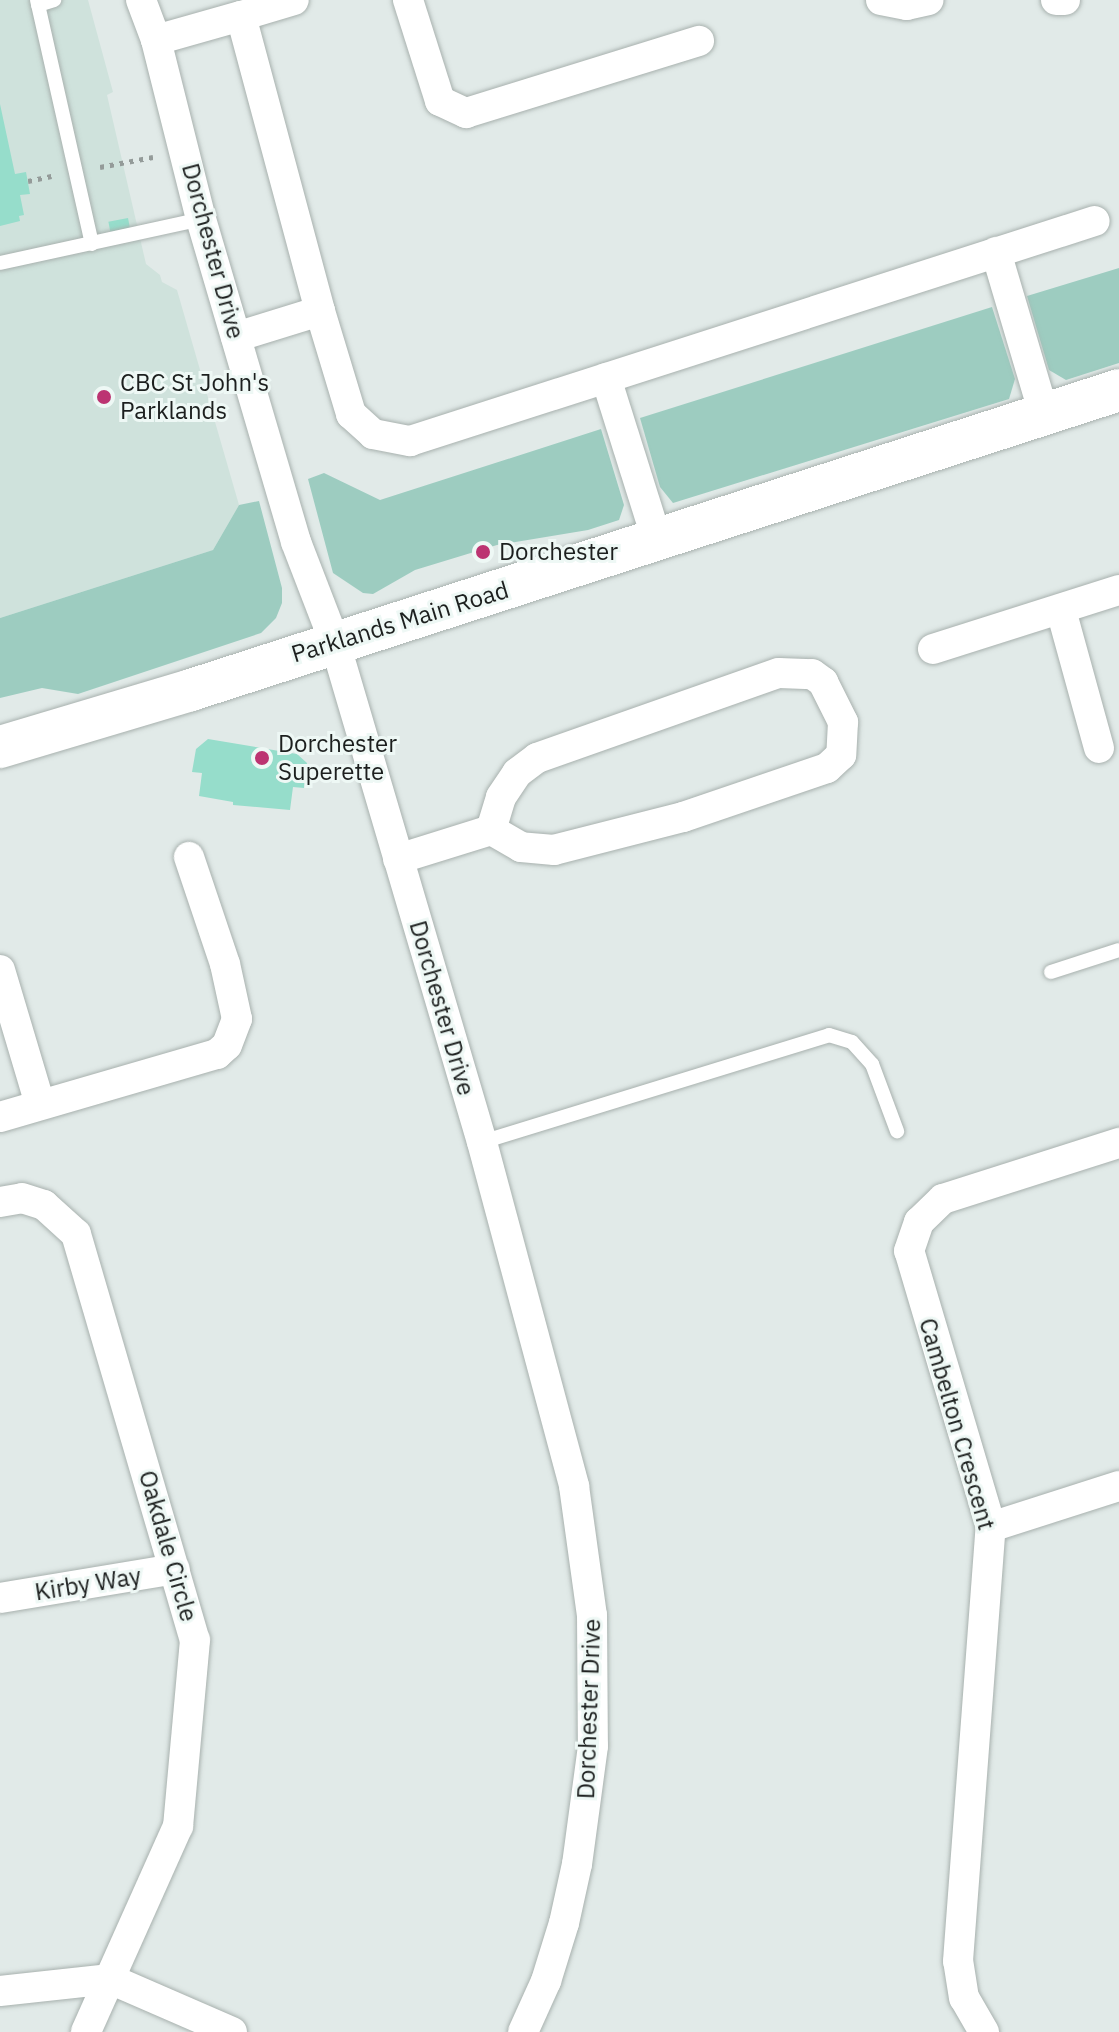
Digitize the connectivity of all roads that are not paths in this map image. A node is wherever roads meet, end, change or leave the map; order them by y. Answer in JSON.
{"nodes":[{"id":1,"x":54,"y":0,"type":"edge"},
{"id":2,"x":141,"y":0,"type":"edge"},
{"id":3,"x":294,"y":0,"type":"edge"},
{"id":4,"x":408,"y":0,"type":"edge"},
{"id":5,"x":881,"y":0,"type":"edge"},
{"id":6,"x":928,"y":0,"type":"edge"},
{"id":7,"x":1056,"y":0,"type":"edge"},
{"id":8,"x":1065,"y":0,"type":"edge"},
{"id":9,"x":37,"y":2,"type":"edge"},
{"id":10,"x":241,"y":16,"type":"junction"},
{"id":11,"x":156,"y":40,"type":"junction"},
{"id":12,"x":699,"y":41,"type":"dead end"},
{"id":13,"x":201,"y":219,"type":"junction"},
{"id":14,"x":1095,"y":221,"type":"dead end"},
{"id":15,"x":92,"y":244,"type":"junction"},
{"id":16,"x":996,"y":252,"type":"junction"},
{"id":17,"x":0,"y":263,"type":"edge"},
{"id":18,"x":320,"y":311,"type":"junction"},
{"id":19,"x":236,"y":337,"type":"junction"},
{"id":20,"x":606,"y":378,"type":"junction"},
{"id":21,"x":1119,"y":390,"type":"edge"},
{"id":22,"x":1044,"y":414,"type":"junction"},
{"id":23,"x":657,"y":540,"type":"junction"},
{"id":24,"x":1119,"y":590,"type":"edge"},
{"id":25,"x":1061,"y":610,"type":"junction"},
{"id":26,"x":335,"y":643,"type":"junction"},
{"id":27,"x":933,"y":649,"type":"dead end"},
{"id":28,"x":0,"y":747,"type":"edge"},
{"id":29,"x":1099,"y":748,"type":"dead end"},
{"id":30,"x":491,"y":830,"type":"junction"},
{"id":31,"x":189,"y":857,"type":"dead end"},
{"id":32,"x":398,"y":859,"type":"junction"},
{"id":33,"x":1119,"y":950,"type":"edge"},
{"id":34,"x":0,"y":970,"type":"edge"},
{"id":35,"x":1051,"y":972,"type":"dead end"},
{"id":36,"x":40,"y":1104,"type":"junction"},
{"id":37,"x":0,"y":1117,"type":"edge"},
{"id":38,"x":897,"y":1131,"type":"dead end"},
{"id":39,"x":482,"y":1142,"type":"junction"},
{"id":40,"x":1119,"y":1143,"type":"edge"},
{"id":41,"x":0,"y":1202,"type":"edge"},
{"id":42,"x":1119,"y":1486,"type":"edge"},
{"id":43,"x":991,"y":1527,"type":"junction"},
{"id":44,"x":175,"y":1569,"type":"junction"},
{"id":45,"x":0,"y":1598,"type":"edge"},
{"id":46,"x":110,"y":1979,"type":"junction"},
{"id":47,"x":0,"y":1991,"type":"edge"},
{"id":48,"x":86,"y":2032,"type":"edge"},
{"id":49,"x":232,"y":2032,"type":"edge"},
{"id":50,"x":523,"y":2032,"type":"edge"},
{"id":51,"x":984,"y":2032,"type":"edge"}],
"edges":[{"from":1,"to":9,"type":"lane"},
{"from":2,"to":11,"type":"street","name":"Dorchester Drive"},
{"from":3,"to":10,"type":"street"},
{"from":4,"to":12,"type":"street"},
{"from":5,"to":6,"type":"street"},
{"from":7,"to":8,"type":"street"},
{"from":9,"to":15,"type":"lane"},
{"from":10,"to":11,"type":"street"},
{"from":10,"to":18,"type":"street"},
{"from":11,"to":13,"type":"street","name":"Dorchester Drive"},
{"from":13,"to":15,"type":"lane"},
{"from":13,"to":19,"type":"street","name":"Dorchester Drive"},
{"from":14,"to":16,"type":"street"},
{"from":15,"to":17,"type":"lane"},
{"from":16,"to":20,"type":"street"},
{"from":16,"to":22,"type":"street"},
{"from":18,"to":19,"type":"street"},
{"from":18,"to":20,"type":"street"},
{"from":19,"to":26,"type":"street","name":"Dorchester Drive"},
{"from":20,"to":23,"type":"street"},
{"from":21,"to":22,"type":"street","name":"Parklands Main Road"},
{"from":22,"to":23,"type":"street","name":"Parklands Main Road"},
{"from":23,"to":26,"type":"street","name":"Parklands Main Road"},
{"from":24,"to":25,"type":"street"},
{"from":25,"to":27,"type":"street"},
{"from":25,"to":29,"type":"street"},
{"from":26,"to":28,"type":"street","name":"Parklands Main Road"},
{"from":26,"to":32,"type":"street","name":"Dorchester Drive"},
{"from":30,"to":30,"type":"street"},
{"from":30,"to":32,"type":"street"},
{"from":31,"to":36,"type":"street"},
{"from":32,"to":39,"type":"street","name":"Dorchester Drive"},
{"from":33,"to":35,"type":"lane"},
{"from":34,"to":36,"type":"street"},
{"from":36,"to":37,"type":"street"},
{"from":38,"to":39,"type":"lane"},
{"from":39,"to":50,"type":"street","name":"Dorchester Drive"},
{"from":40,"to":43,"type":"street","name":"Cambelton Crescent"},
{"from":41,"to":44,"type":"street","name":"Oakdale Circle"},
{"from":42,"to":43,"type":"street"},
{"from":43,"to":51,"type":"street","name":"Cambelton Crescent"},
{"from":44,"to":45,"type":"street","name":"Kirby Way"},
{"from":44,"to":46,"type":"street","name":"Oakdale Circle"},
{"from":46,"to":47,"type":"street"},
{"from":46,"to":48,"type":"street","name":"Oakdale Circle"},
{"from":46,"to":49,"type":"street"}]}
